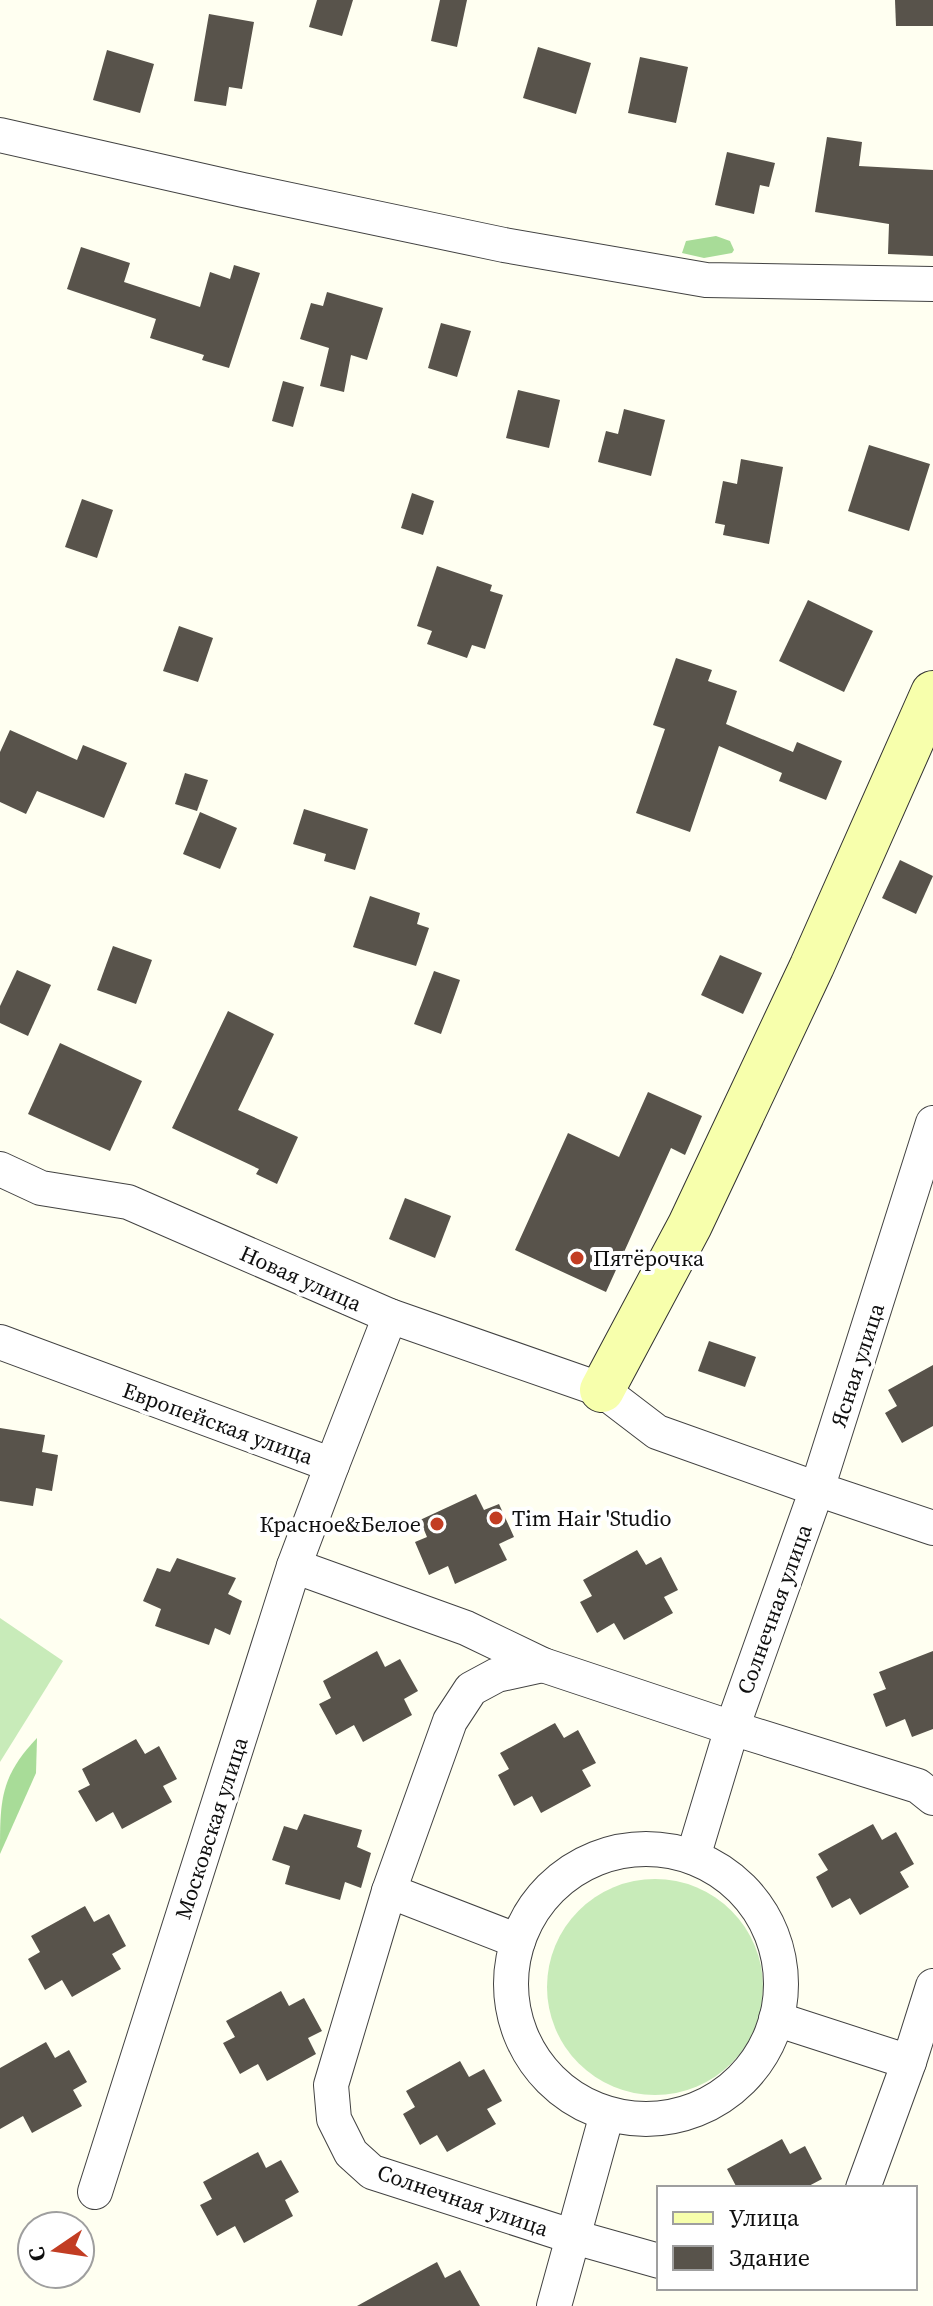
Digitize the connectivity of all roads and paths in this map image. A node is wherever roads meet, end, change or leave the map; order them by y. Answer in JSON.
{"nodes":[{"id":1,"x":0,"y":135,"type":"edge"},
{"id":2,"x":933,"y":284,"type":"edge"},
{"id":3,"x":933,"y":693,"type":"edge"},
{"id":4,"x":933,"y":1123,"type":"edge"},
{"id":5,"x":0,"y":1169,"type":"edge"},
{"id":6,"x":390,"y":1316,"type":"junction"},
{"id":7,"x":0,"y":1342,"type":"edge"},
{"id":8,"x":602,"y":1390,"type":"junction"},
{"id":9,"x":332,"y":1465,"type":"junction"},
{"id":10,"x":817,"y":1489,"type":"junction"},
{"id":11,"x":933,"y":1528,"type":"edge"},
{"id":12,"x":294,"y":1566,"type":"junction"},
{"id":13,"x":543,"y":1665,"type":"junction"},
{"id":14,"x":732,"y":1728,"type":"junction"},
{"id":15,"x":933,"y":1798,"type":"edge"},
{"id":16,"x":693,"y":1857,"type":"junction"},
{"id":17,"x":389,"y":1891,"type":"junction"},
{"id":18,"x":518,"y":1941,"type":"junction"},
{"id":19,"x":933,"y":1986,"type":"edge"},
{"id":20,"x":776,"y":2019,"type":"junction"},
{"id":21,"x":909,"y":2062,"type":"junction"},
{"id":22,"x":607,"y":2114,"type":"junction"},
{"id":23,"x":864,"y":2186,"type":"edge"},
{"id":24,"x":95,"y":2192,"type":"dead end"},
{"id":25,"x":574,"y":2237,"type":"junction"},
{"id":26,"x":657,"y":2260,"type":"edge"},
{"id":27,"x":554,"y":2306,"type":"edge"}],
"edges":[{"from":1,"to":2,"type":"street"},
{"from":3,"to":8,"type":"street"},
{"from":4,"to":10,"type":"street","name":"Ясная улица"},
{"from":5,"to":6,"type":"street","name":"Новая улица"},
{"from":6,"to":8,"type":"street","name":"Новая улица"},
{"from":6,"to":9,"type":"street","name":"Европейская улица"},
{"from":7,"to":9,"type":"street","name":"Европейская улица"},
{"from":8,"to":10,"type":"street","name":"Новая улица"},
{"from":9,"to":12,"type":"street","name":"Московская улица"},
{"from":10,"to":11,"type":"street"},
{"from":10,"to":14,"type":"street","name":"Солнечная улица"},
{"from":12,"to":13,"type":"street"},
{"from":12,"to":24,"type":"street","name":"Московская улица"},
{"from":13,"to":14,"type":"street"},
{"from":13,"to":17,"type":"street","name":"Солнечная улица"},
{"from":14,"to":15,"type":"street"},
{"from":14,"to":16,"type":"street","name":"Солнечная улица"},
{"from":16,"to":18,"type":"street"},
{"from":16,"to":20,"type":"street"},
{"from":17,"to":18,"type":"street"},
{"from":17,"to":25,"type":"street","name":"Солнечная улица"},
{"from":18,"to":22,"type":"street"},
{"from":19,"to":21,"type":"street"},
{"from":20,"to":21,"type":"street"},
{"from":20,"to":22,"type":"street"},
{"from":21,"to":23,"type":"street"},
{"from":22,"to":25,"type":"street"},
{"from":25,"to":26,"type":"street","name":"Солнечная улица"},
{"from":25,"to":27,"type":"street"}]}
